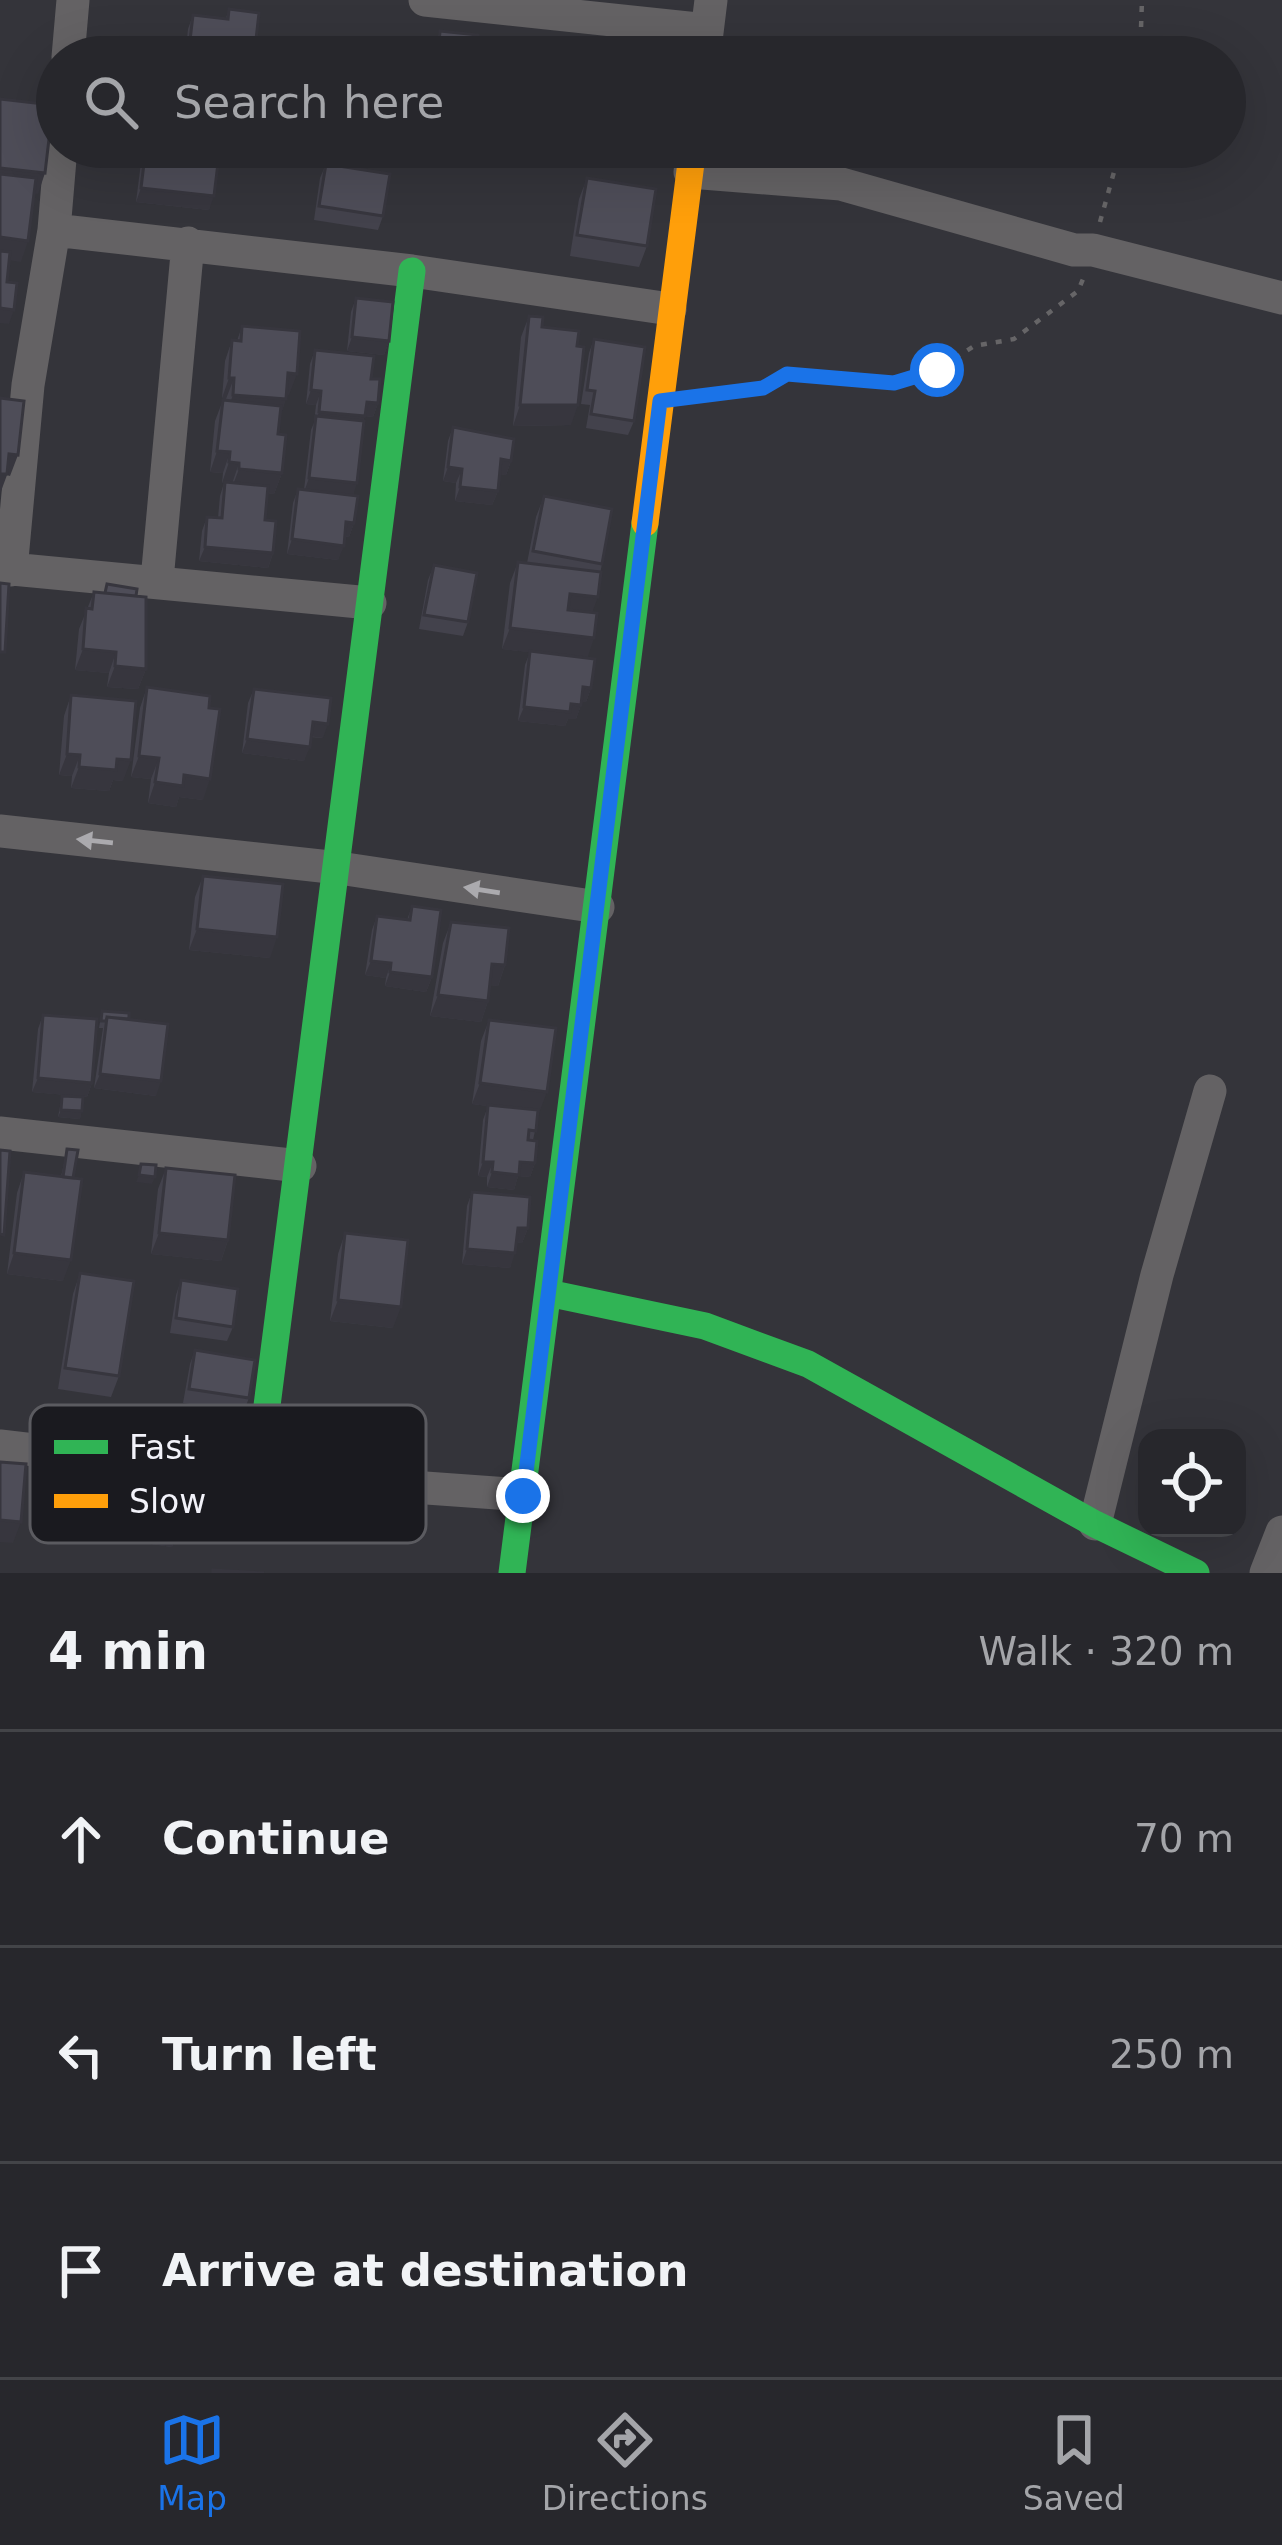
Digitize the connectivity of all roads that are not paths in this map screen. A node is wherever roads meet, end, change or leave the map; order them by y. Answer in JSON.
{"nodes":[{"id":1,"x":73,"y":0,"type":"edge"},
{"id":2,"x":425,"y":0,"type":"edge"},
{"id":3,"x":708,"y":29,"type":"edge"},
{"id":4,"x":70,"y":36,"type":"edge"},
{"id":5,"x":59,"y":168,"type":"edge"},
{"id":6,"x":691,"y":168,"type":"edge"},
{"id":7,"x":742,"y":168,"type":"edge"},
{"id":8,"x":54,"y":230,"type":"junction"},
{"id":9,"x":188,"y":243,"type":"junction"},
{"id":10,"x":412,"y":271,"type":"junction"},
{"id":11,"x":1282,"y":298,"type":"edge"},
{"id":12,"x":670,"y":309,"type":"junction"},
{"id":13,"x":6,"y":569,"type":"edge"},
{"id":14,"x":157,"y":580,"type":"junction"},
{"id":15,"x":370,"y":603,"type":"junction"},
{"id":16,"x":0,"y":831,"type":"edge"},
{"id":17,"x":339,"y":868,"type":"junction"},
{"id":18,"x":598,"y":907,"type":"junction"},
{"id":19,"x":1210,"y":1091,"type":"dead end"},
{"id":20,"x":0,"y":1133,"type":"edge"},
{"id":21,"x":300,"y":1166,"type":"junction"},
{"id":22,"x":548,"y":1293,"type":"junction"},
{"id":23,"x":268,"y":1405,"type":"edge"},
{"id":24,"x":0,"y":1446,"type":"edge"},
{"id":25,"x":30,"y":1449,"type":"edge"},
{"id":26,"x":426,"y":1489,"type":"edge"},
{"id":27,"x":523,"y":1496,"type":"junction"},
{"id":28,"x":1095,"y":1524,"type":"junction"},
{"id":29,"x":1282,"y":1532,"type":"edge"},
{"id":30,"x":512,"y":1573,"type":"edge"},
{"id":31,"x":1196,"y":1573,"type":"edge"},
{"id":32,"x":1266,"y":1573,"type":"edge"}],
"edges":[{"from":1,"to":4,"type":"street"},
{"from":2,"to":3,"type":"street"},
{"from":5,"to":8,"type":"street"},
{"from":6,"to":12,"type":"street"},
{"from":7,"to":11,"type":"street"},
{"from":8,"to":9,"type":"street"},
{"from":8,"to":13,"type":"street"},
{"from":9,"to":10,"type":"street"},
{"from":9,"to":14,"type":"street"},
{"from":10,"to":12,"type":"street"},
{"from":10,"to":15,"type":"street"},
{"from":12,"to":18,"type":"street"},
{"from":13,"to":14,"type":"street"},
{"from":14,"to":15,"type":"street"},
{"from":15,"to":17,"type":"street"},
{"from":17,"to":16,"type":"street","one_way":true},
{"from":18,"to":17,"type":"street","one_way":true},
{"from":17,"to":21,"type":"street"},
{"from":18,"to":22,"type":"street"},
{"from":19,"to":28,"type":"street"},
{"from":20,"to":21,"type":"street"},
{"from":21,"to":23,"type":"street"},
{"from":22,"to":27,"type":"street"},
{"from":22,"to":28,"type":"street"},
{"from":24,"to":25,"type":"street"},
{"from":26,"to":27,"type":"street"},
{"from":27,"to":30,"type":"street"},
{"from":28,"to":31,"type":"street"},
{"from":29,"to":32,"type":"street"}]}
